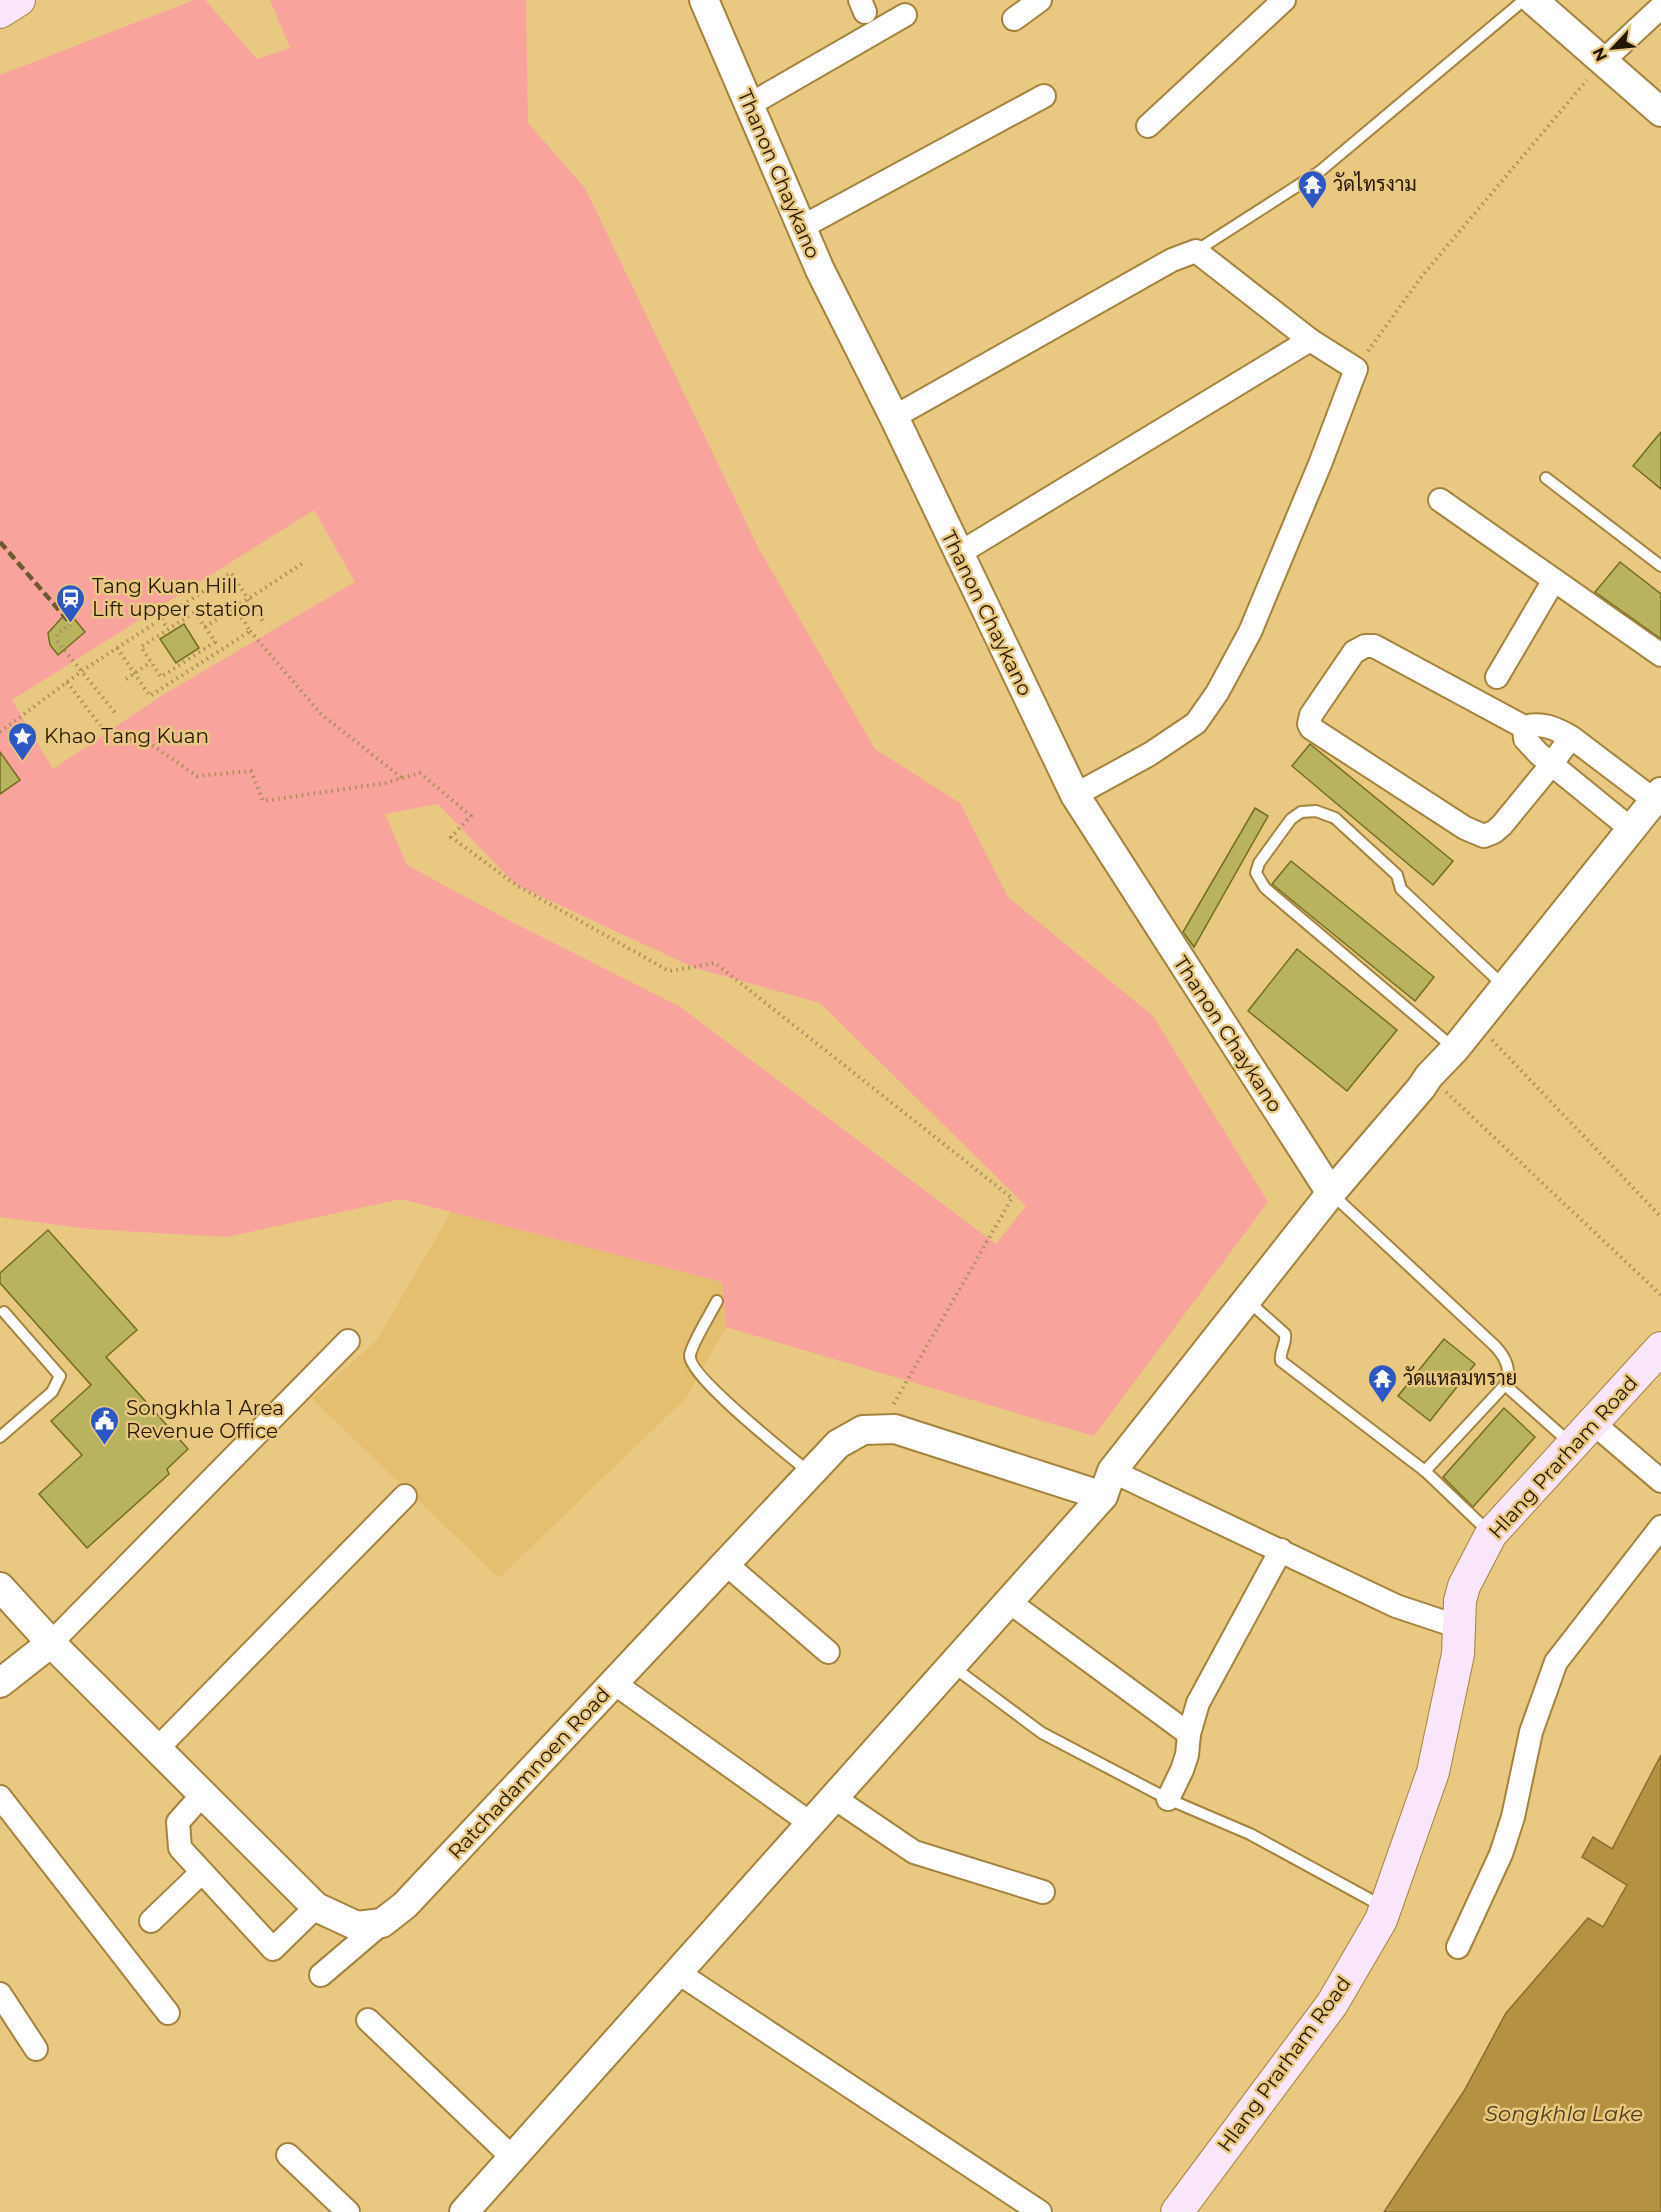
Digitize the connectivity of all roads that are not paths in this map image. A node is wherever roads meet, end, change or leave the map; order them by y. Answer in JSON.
{"nodes":[{"id":1,"x":19,"y":0,"type":"edge"},
{"id":2,"x":1040,"y":0,"type":"edge"},
{"id":3,"x":1284,"y":0,"type":"edge"},
{"id":4,"x":1524,"y":0,"type":"edge"},
{"id":5,"x":1533,"y":0,"type":"edge"},
{"id":6,"x":712,"y":2,"type":"edge"},
{"id":7,"x":1661,"y":7,"type":"edge"},
{"id":8,"x":0,"y":12,"type":"edge"},
{"id":9,"x":905,"y":15,"type":"dead end"},
{"id":10,"x":1014,"y":19,"type":"dead end"},
{"id":11,"x":1604,"y":60,"type":"junction"},
{"id":12,"x":1044,"y":96,"type":"dead end"},
{"id":13,"x":749,"y":105,"type":"junction"},
{"id":14,"x":1661,"y":112,"type":"edge"},
{"id":15,"x":1148,"y":126,"type":"dead end"},
{"id":16,"x":802,"y":227,"type":"junction"},
{"id":17,"x":1196,"y":251,"type":"junction"},
{"id":18,"x":1310,"y":340,"type":"junction"},
{"id":19,"x":894,"y":417,"type":"junction"},
{"id":20,"x":1546,"y":478,"type":"dead end"},
{"id":21,"x":1440,"y":500,"type":"dead end"},
{"id":22,"x":958,"y":554,"type":"junction"},
{"id":23,"x":1661,"y":566,"type":"edge"},
{"id":24,"x":1554,"y":580,"type":"junction"},
{"id":25,"x":1661,"y":655,"type":"edge"},
{"id":26,"x":1497,"y":677,"type":"dead end"},
{"id":27,"x":1524,"y":728,"type":"junction"},
{"id":28,"x":1571,"y":737,"type":"junction"},
{"id":29,"x":1551,"y":765,"type":"junction"},
{"id":30,"x":1075,"y":795,"type":"junction"},
{"id":31,"x":1658,"y":796,"type":"edge"},
{"id":32,"x":1631,"y":829,"type":"junction"},
{"id":33,"x":1505,"y":987,"type":"junction"},
{"id":34,"x":1455,"y":1049,"type":"junction"},
{"id":35,"x":1331,"y":1193,"type":"junction"},
{"id":36,"x":1246,"y":1300,"type":"junction"},
{"id":37,"x":717,"y":1301,"type":"dead end"},
{"id":38,"x":4,"y":1312,"type":"dead end"},
{"id":39,"x":348,"y":1341,"type":"dead end"},
{"id":40,"x":1661,"y":1348,"type":"edge"},
{"id":41,"x":1505,"y":1385,"type":"junction"},
{"id":42,"x":1582,"y":1433,"type":"junction"},
{"id":43,"x":0,"y":1437,"type":"edge"},
{"id":44,"x":1425,"y":1471,"type":"junction"},
{"id":45,"x":810,"y":1473,"type":"junction"},
{"id":46,"x":1661,"y":1481,"type":"edge"},
{"id":47,"x":1107,"y":1483,"type":"junction"},
{"id":48,"x":405,"y":1496,"type":"dead end"},
{"id":49,"x":1661,"y":1527,"type":"edge"},
{"id":50,"x":1491,"y":1534,"type":"junction"},
{"id":51,"x":1281,"y":1550,"type":"junction"},
{"id":52,"x":726,"y":1564,"type":"junction"},
{"id":53,"x":0,"y":1587,"type":"edge"},
{"id":54,"x":1008,"y":1601,"type":"junction"},
{"id":55,"x":1459,"y":1627,"type":"junction"},
{"id":56,"x":51,"y":1643,"type":"junction"},
{"id":57,"x":828,"y":1652,"type":"dead end"},
{"id":58,"x":951,"y":1665,"type":"junction"},
{"id":59,"x":0,"y":1683,"type":"edge"},
{"id":60,"x":614,"y":1683,"type":"junction"},
{"id":61,"x":1189,"y":1734,"type":"junction"},
{"id":62,"x":157,"y":1749,"type":"junction"},
{"id":63,"x":203,"y":1794,"type":"junction"},
{"id":64,"x":0,"y":1797,"type":"edge"},
{"id":65,"x":833,"y":1797,"type":"junction"},
{"id":66,"x":1168,"y":1799,"type":"junction"},
{"id":67,"x":810,"y":1823,"type":"junction"},
{"id":68,"x":202,"y":1872,"type":"junction"},
{"id":69,"x":1043,"y":1892,"type":"dead end"},
{"id":70,"x":316,"y":1907,"type":"junction"},
{"id":71,"x":1385,"y":1908,"type":"junction"},
{"id":72,"x":151,"y":1921,"type":"dead end"},
{"id":73,"x":382,"y":1923,"type":"junction"},
{"id":74,"x":1458,"y":1947,"type":"dead end"},
{"id":75,"x":677,"y":1972,"type":"junction"},
{"id":76,"x":321,"y":1975,"type":"dead end"},
{"id":77,"x":3,"y":2006,"type":"edge"},
{"id":78,"x":168,"y":2013,"type":"dead end"},
{"id":79,"x":368,"y":2020,"type":"dead end"},
{"id":80,"x":36,"y":2049,"type":"dead end"},
{"id":81,"x":288,"y":2155,"type":"dead end"},
{"id":82,"x":512,"y":2157,"type":"junction"},
{"id":83,"x":348,"y":2212,"type":"edge"},
{"id":84,"x":464,"y":2212,"type":"edge"},
{"id":85,"x":1040,"y":2212,"type":"edge"},
{"id":86,"x":1177,"y":2212,"type":"edge"}],
"edges":[{"from":1,"to":8,"type":"main road"},
{"from":2,"to":10,"type":"street"},
{"from":3,"to":15,"type":"street"},
{"from":4,"to":17,"type":"lane"},
{"from":5,"to":11,"type":"street"},
{"from":6,"to":13,"type":"street","name":"Thanon Chaykano"},
{"from":7,"to":11,"type":"street"},
{"from":9,"to":13,"type":"street"},
{"from":11,"to":14,"type":"street"},
{"from":12,"to":16,"type":"street"},
{"from":13,"to":16,"type":"street","name":"Thanon Chaykano"},
{"from":16,"to":19,"type":"street","name":"Thanon Chaykano"},
{"from":17,"to":18,"type":"street"},
{"from":17,"to":19,"type":"street"},
{"from":18,"to":22,"type":"street"},
{"from":18,"to":30,"type":"street"},
{"from":19,"to":22,"type":"street","name":"Thanon Chaykano"},
{"from":20,"to":23,"type":"lane"},
{"from":21,"to":24,"type":"street"},
{"from":22,"to":30,"type":"street","name":"Thanon Chaykano"},
{"from":24,"to":25,"type":"street"},
{"from":24,"to":26,"type":"street"},
{"from":27,"to":28,"type":"street"},
{"from":27,"to":29,"type":"street"},
{"from":27,"to":29,"type":"street"},
{"from":28,"to":29,"type":"street"},
{"from":28,"to":31,"type":"street"},
{"from":29,"to":32,"type":"street"},
{"from":30,"to":35,"type":"street","name":"Thanon Chaykano"},
{"from":31,"to":32,"type":"street"},
{"from":32,"to":33,"type":"street"},
{"from":33,"to":34,"type":"street"},
{"from":33,"to":34,"type":"lane"},
{"from":34,"to":35,"type":"street"},
{"from":35,"to":36,"type":"street"},
{"from":35,"to":41,"type":"lane"},
{"from":36,"to":44,"type":"lane"},
{"from":36,"to":47,"type":"street"},
{"from":37,"to":45,"type":"lane"},
{"from":38,"to":43,"type":"lane"},
{"from":39,"to":56,"type":"street"},
{"from":40,"to":42,"type":"main road","name":"Hlang Prarham Road"},
{"from":41,"to":42,"type":"lane"},
{"from":41,"to":44,"type":"lane"},
{"from":42,"to":46,"type":"street"},
{"from":42,"to":50,"type":"main road","name":"Hlang Prarham Road"},
{"from":44,"to":50,"type":"lane"},
{"from":45,"to":47,"type":"street","name":"Ratchadamnoen Road"},
{"from":45,"to":52,"type":"street","name":"Ratchadamnoen Road"},
{"from":47,"to":51,"type":"street"},
{"from":47,"to":54,"type":"street"},
{"from":48,"to":62,"type":"street"},
{"from":49,"to":74,"type":"street"},
{"from":50,"to":55,"type":"main road","name":"Hlang Prarham Road"},
{"from":51,"to":55,"type":"street"},
{"from":51,"to":61,"type":"street"},
{"from":52,"to":57,"type":"street"},
{"from":52,"to":60,"type":"street","name":"Ratchadamnoen Road"},
{"from":53,"to":56,"type":"street"},
{"from":54,"to":58,"type":"street"},
{"from":54,"to":61,"type":"street"},
{"from":55,"to":71,"type":"main road","name":"Hlang Prarham Road"},
{"from":56,"to":59,"type":"street"},
{"from":56,"to":62,"type":"street"},
{"from":58,"to":65,"type":"street"},
{"from":58,"to":66,"type":"lane"},
{"from":60,"to":67,"type":"street"},
{"from":60,"to":73,"type":"street","name":"Ratchadamnoen Road"},
{"from":61,"to":66,"type":"street"},
{"from":62,"to":63,"type":"street"},
{"from":63,"to":68,"type":"street"},
{"from":63,"to":70,"type":"street"},
{"from":64,"to":78,"type":"street"},
{"from":65,"to":67,"type":"street"},
{"from":65,"to":69,"type":"street"},
{"from":66,"to":71,"type":"lane"},
{"from":67,"to":75,"type":"street"},
{"from":68,"to":70,"type":"street"},
{"from":68,"to":72,"type":"street"},
{"from":70,"to":73,"type":"street"},
{"from":71,"to":86,"type":"main road","name":"Hlang Prarham Road"},
{"from":73,"to":76,"type":"street"},
{"from":75,"to":82,"type":"street"},
{"from":75,"to":85,"type":"street"},
{"from":77,"to":80,"type":"street"},
{"from":79,"to":82,"type":"street"},
{"from":81,"to":83,"type":"street"},
{"from":82,"to":84,"type":"street"}]}
